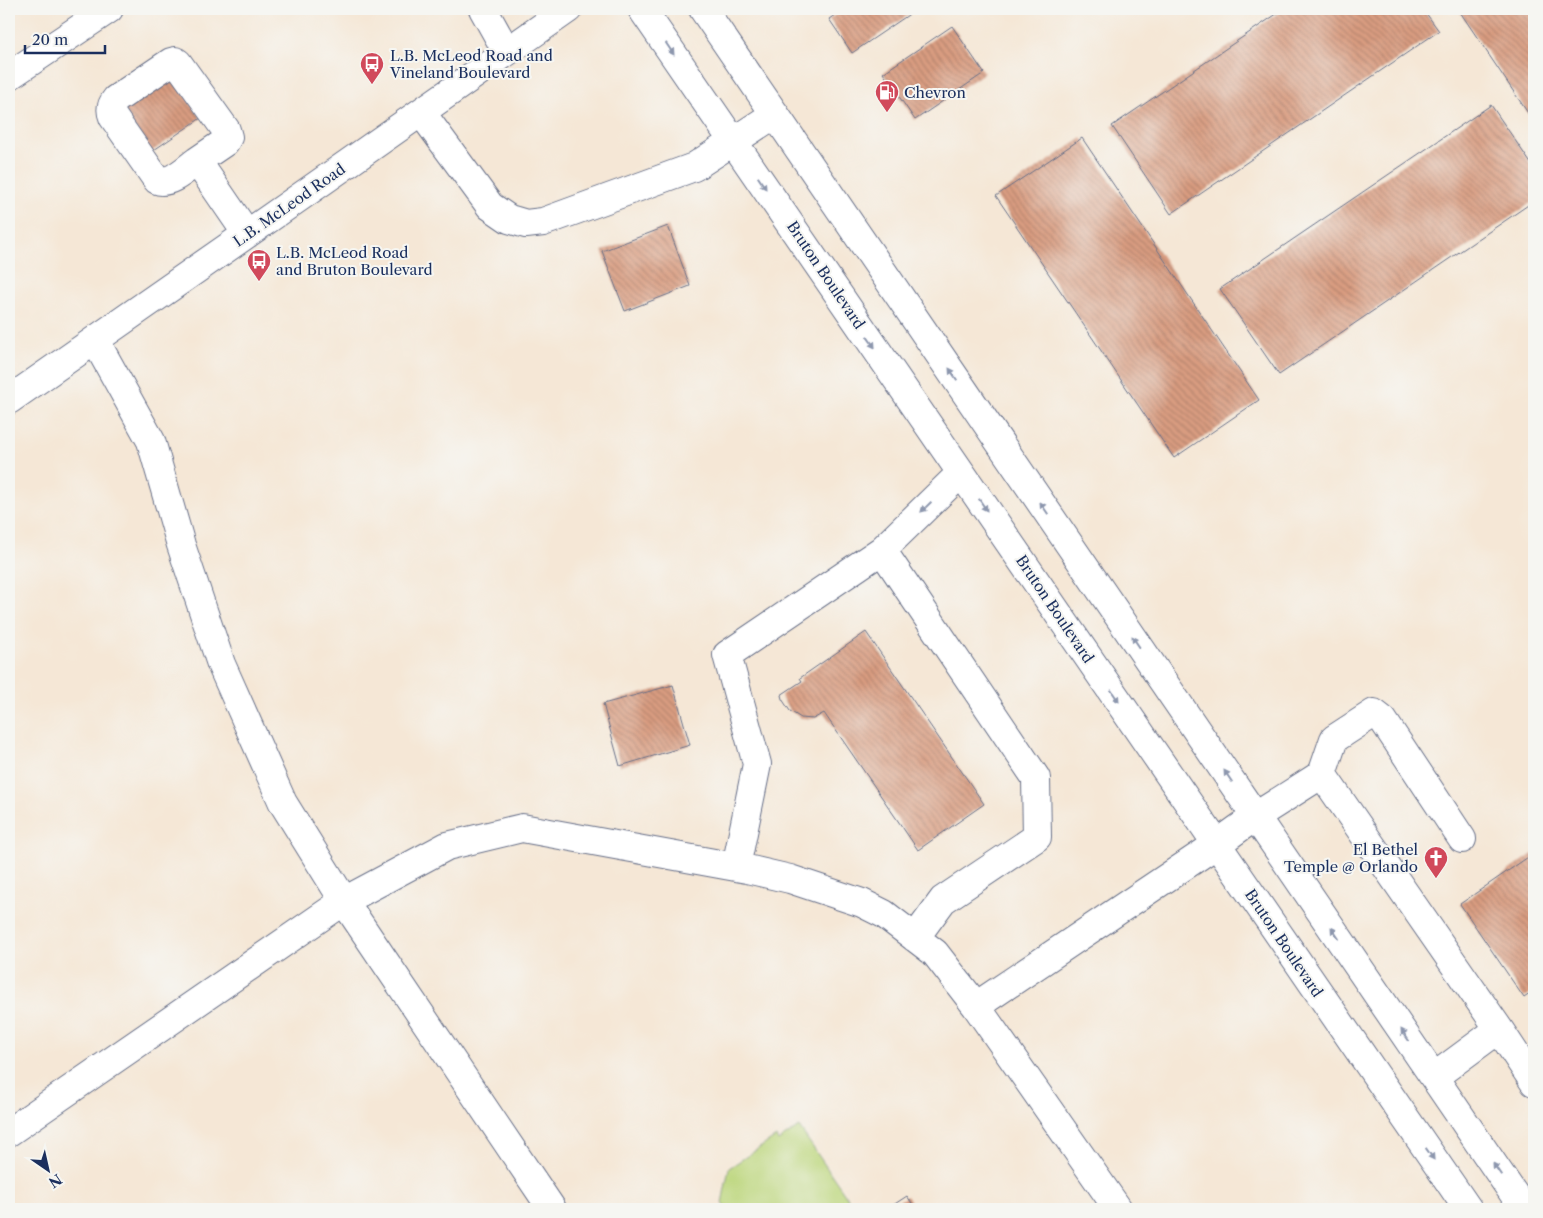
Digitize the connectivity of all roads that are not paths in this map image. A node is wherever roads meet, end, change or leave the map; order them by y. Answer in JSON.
{"nodes":[{"id":1,"x":109,"y":9,"type":"edge"},
{"id":2,"x":483,"y":9,"type":"edge"},
{"id":3,"x":568,"y":9,"type":"edge"},
{"id":4,"x":642,"y":9,"type":"edge"},
{"id":5,"x":703,"y":9,"type":"edge"},
{"id":6,"x":506,"y":52,"type":"junction"},
{"id":7,"x":9,"y":76,"type":"edge"},
{"id":8,"x":422,"y":112,"type":"junction"},
{"id":9,"x":775,"y":114,"type":"junction"},
{"id":10,"x":734,"y":142,"type":"junction"},
{"id":11,"x":198,"y":161,"type":"junction"},
{"id":12,"x":247,"y":234,"type":"junction"},
{"id":13,"x":95,"y":340,"type":"junction"},
{"id":14,"x":9,"y":400,"type":"edge"},
{"id":15,"x":962,"y":473,"type":"junction"},
{"id":16,"x":882,"y":550,"type":"junction"},
{"id":17,"x":1322,"y":774,"type":"junction"},
{"id":18,"x":1256,"y":816,"type":"junction"},
{"id":19,"x":1462,"y":839,"type":"dead end"},
{"id":20,"x":1217,"y":844,"type":"junction"},
{"id":21,"x":736,"y":868,"type":"junction"},
{"id":22,"x":344,"y":901,"type":"junction"},
{"id":23,"x":915,"y":938,"type":"junction"},
{"id":24,"x":976,"y":1006,"type":"junction"},
{"id":25,"x":1499,"y":1029,"type":"junction"},
{"id":26,"x":1434,"y":1077,"type":"junction"},
{"id":27,"x":1534,"y":1082,"type":"edge"},
{"id":28,"x":9,"y":1132,"type":"edge"},
{"id":29,"x":552,"y":1209,"type":"edge"},
{"id":30,"x":1118,"y":1209,"type":"edge"},
{"id":31,"x":1468,"y":1209,"type":"edge"},
{"id":32,"x":1524,"y":1209,"type":"edge"}],
"edges":[{"from":1,"to":7,"type":"street"},
{"from":2,"to":6,"type":"street"},
{"from":3,"to":6,"type":"street","name":"L.B. McLeod Road"},
{"from":4,"to":10,"type":"street","name":"Bruton Boulevard","one_way":true},
{"from":5,"to":9,"type":"street"},
{"from":6,"to":8,"type":"street","name":"L.B. McLeod Road"},
{"from":8,"to":10,"type":"street"},
{"from":8,"to":12,"type":"street","name":"L.B. McLeod Road"},
{"from":9,"to":10,"type":"street"},
{"from":18,"to":9,"type":"street","one_way":true},
{"from":10,"to":15,"type":"street","name":"Bruton Boulevard","one_way":true},
{"from":11,"to":11,"type":"street"},
{"from":11,"to":12,"type":"street"},
{"from":12,"to":13,"type":"street","name":"L.B. McLeod Road"},
{"from":13,"to":14,"type":"street","name":"L.B. McLeod Road"},
{"from":13,"to":22,"type":"street"},
{"from":15,"to":16,"type":"street","one_way":true},
{"from":15,"to":20,"type":"street","name":"Bruton Boulevard","one_way":true},
{"from":16,"to":21,"type":"street"},
{"from":16,"to":23,"type":"street"},
{"from":17,"to":18,"type":"street"},
{"from":17,"to":19,"type":"street"},
{"from":17,"to":25,"type":"street"},
{"from":18,"to":20,"type":"street"},
{"from":26,"to":18,"type":"street","one_way":true},
{"from":20,"to":24,"type":"street"},
{"from":20,"to":31,"type":"street","name":"Bruton Boulevard","one_way":true},
{"from":21,"to":22,"type":"street"},
{"from":21,"to":23,"type":"street"},
{"from":22,"to":28,"type":"street"},
{"from":22,"to":29,"type":"street"},
{"from":23,"to":24,"type":"street"},
{"from":24,"to":30,"type":"street"},
{"from":25,"to":26,"type":"street"},
{"from":25,"to":27,"type":"street"},
{"from":32,"to":26,"type":"street","one_way":true}]}
